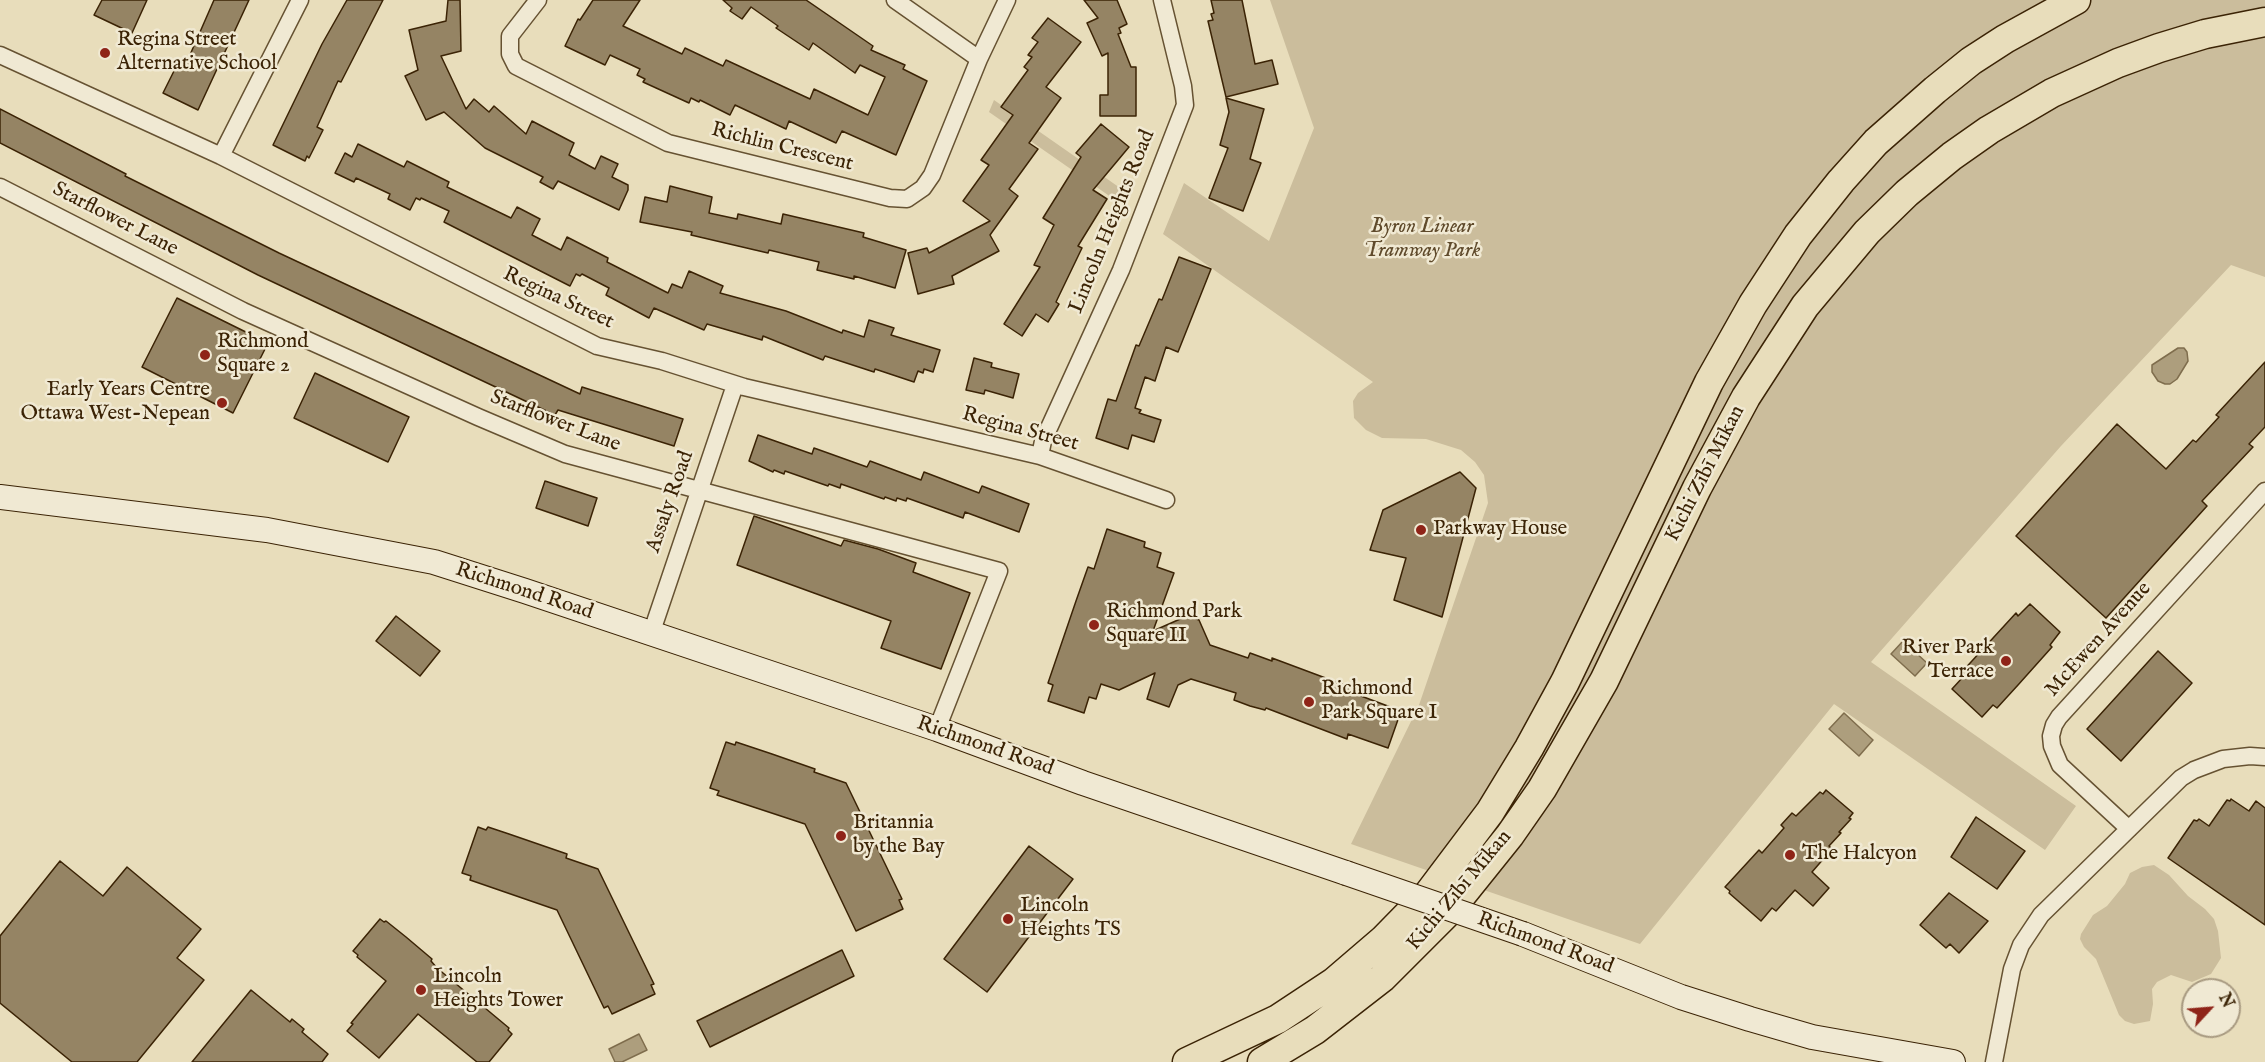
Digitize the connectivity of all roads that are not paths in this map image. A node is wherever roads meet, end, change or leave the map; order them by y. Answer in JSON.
{"nodes":[{"id":1,"x":300,"y":0,"type":"edge"},
{"id":2,"x":538,"y":0,"type":"edge"},
{"id":3,"x":895,"y":0,"type":"edge"},
{"id":4,"x":1007,"y":0,"type":"edge"},
{"id":5,"x":1162,"y":0,"type":"edge"},
{"id":6,"x":2076,"y":0,"type":"edge"},
{"id":7,"x":2265,"y":22,"type":"edge"},
{"id":8,"x":0,"y":55,"type":"edge"},
{"id":9,"x":979,"y":59,"type":"junction"},
{"id":10,"x":221,"y":156,"type":"junction"},
{"id":11,"x":0,"y":187,"type":"edge"},
{"id":12,"x":735,"y":385,"type":"junction"},
{"id":13,"x":1040,"y":456,"type":"junction"},
{"id":14,"x":699,"y":490,"type":"junction"},
{"id":15,"x":2265,"y":491,"type":"edge"},
{"id":16,"x":0,"y":497,"type":"edge"},
{"id":17,"x":1166,"y":500,"type":"dead end"},
{"id":18,"x":651,"y":634,"type":"junction"},
{"id":19,"x":937,"y":729,"type":"junction"},
{"id":20,"x":2265,"y":757,"type":"edge"},
{"id":21,"x":2129,"y":829,"type":"junction"},
{"id":22,"x":1187,"y":1062,"type":"edge"},
{"id":23,"x":1262,"y":1062,"type":"edge"},
{"id":24,"x":1953,"y":1062,"type":"edge"},
{"id":25,"x":1994,"y":1062,"type":"edge"}],
"edges":[{"from":1,"to":10,"type":"street"},
{"from":2,"to":9,"type":"street","name":"Richlin Crescent"},
{"from":3,"to":9,"type":"street"},
{"from":4,"to":9,"type":"street","name":"Richlin Crescent"},
{"from":5,"to":13,"type":"street","name":"Lincoln Heights Road"},
{"from":6,"to":22,"type":"highway","name":"Kichi Zībī Mīkan"},
{"from":7,"to":23,"type":"highway","name":"Kichi Zībī Mīkan"},
{"from":8,"to":10,"type":"street","name":"Regina Street"},
{"from":10,"to":12,"type":"street","name":"Regina Street"},
{"from":11,"to":14,"type":"street","name":"Starflower Lane"},
{"from":12,"to":13,"type":"street","name":"Regina Street"},
{"from":12,"to":14,"type":"street","name":"Assaly Road"},
{"from":13,"to":17,"type":"street","name":"Regina Street"},
{"from":14,"to":18,"type":"street","name":"Assaly Road"},
{"from":14,"to":19,"type":"street","name":"Starflower Lane"},
{"from":15,"to":21,"type":"street","name":"McEwen Avenue"},
{"from":16,"to":18,"type":"main road","name":"Richmond Road"},
{"from":18,"to":19,"type":"main road","name":"Richmond Road"},
{"from":19,"to":24,"type":"main road","name":"Richmond Road","bridge":true},
{"from":20,"to":21,"type":"street"},
{"from":21,"to":25,"type":"street"}]}
